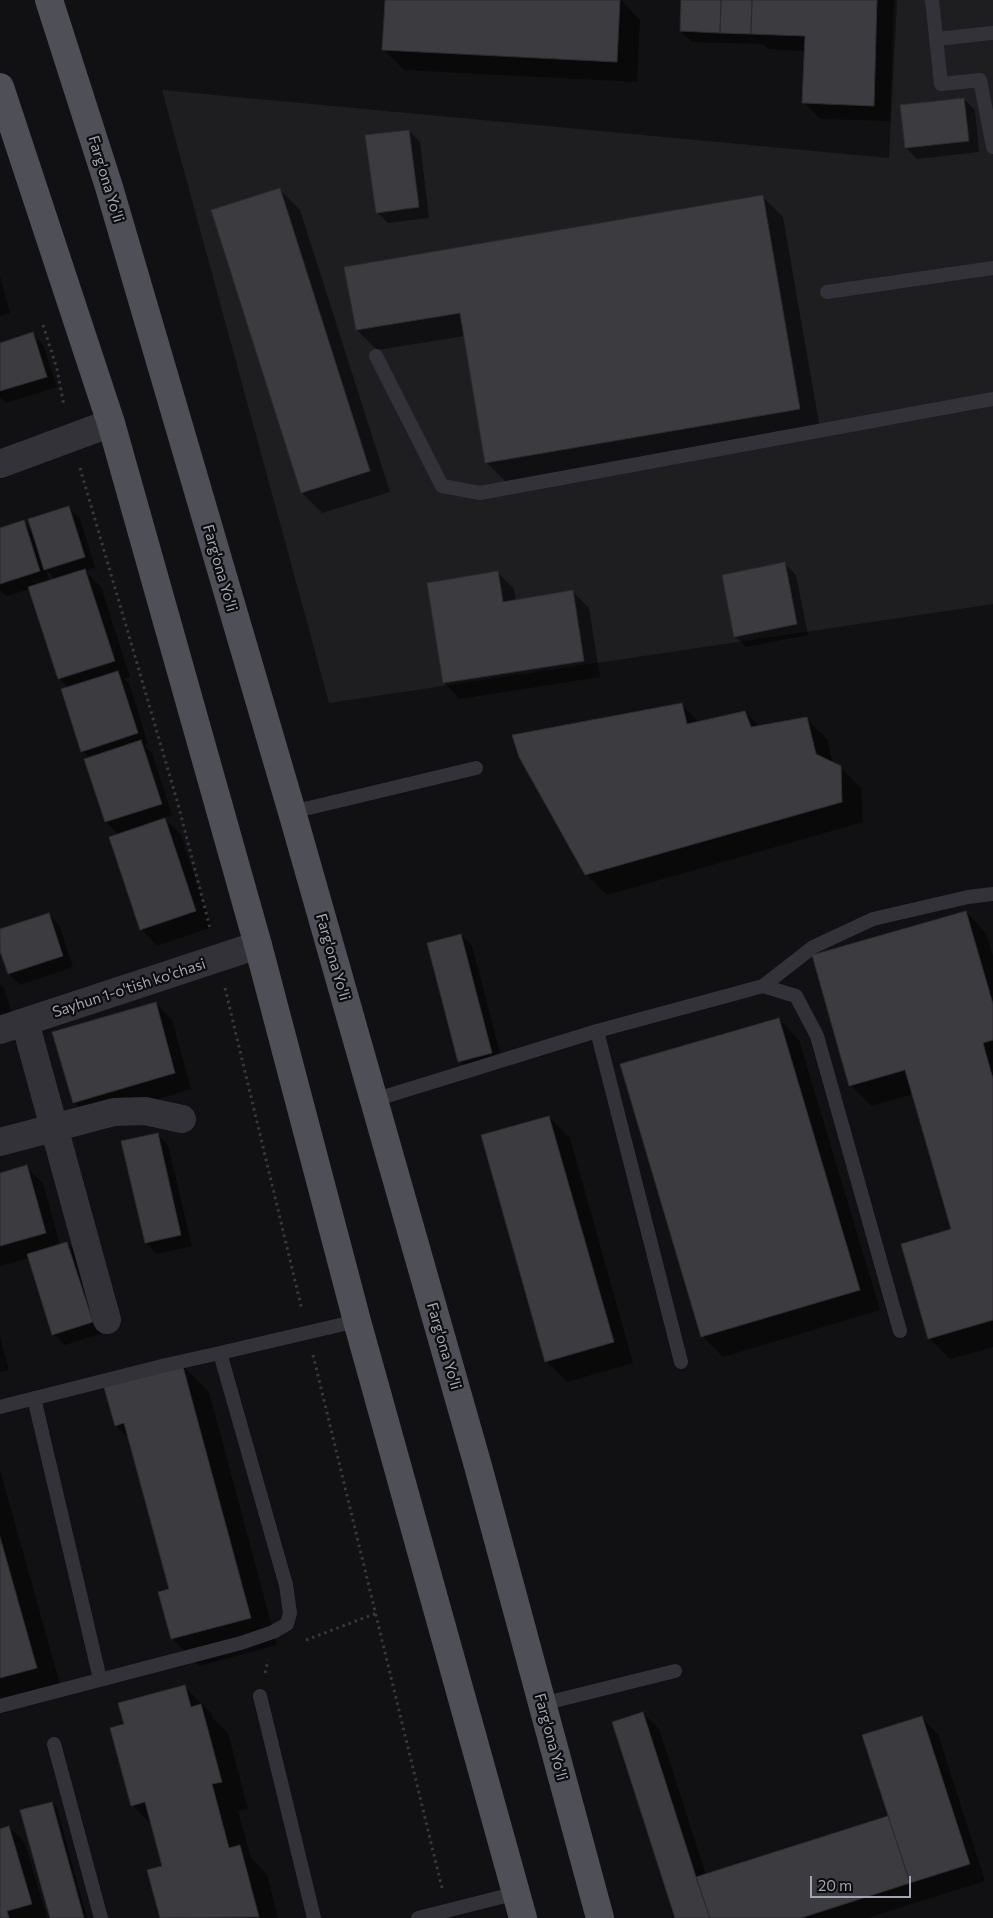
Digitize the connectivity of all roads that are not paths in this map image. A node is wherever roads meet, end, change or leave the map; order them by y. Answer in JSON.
{"nodes":[{"id":1,"x":49,"y":0,"type":"edge"},
{"id":2,"x":932,"y":0,"type":"edge"},
{"id":3,"x":993,"y":33,"type":"edge"},
{"id":4,"x":936,"y":39,"type":"junction"},
{"id":5,"x":0,"y":87,"type":"edge"},
{"id":6,"x":993,"y":147,"type":"edge"},
{"id":7,"x":993,"y":268,"type":"edge"},
{"id":8,"x":827,"y":292,"type":"dead end"},
{"id":9,"x":376,"y":356,"type":"dead end"},
{"id":10,"x":993,"y":399,"type":"edge"},
{"id":11,"x":111,"y":423,"type":"junction"},
{"id":12,"x":0,"y":464,"type":"edge"},
{"id":13,"x":476,"y":768,"type":"dead end"},
{"id":14,"x":292,"y":812,"type":"junction"},
{"id":15,"x":993,"y":894,"type":"edge"},
{"id":16,"x":258,"y":946,"type":"junction"},
{"id":17,"x":763,"y":986,"type":"junction"},
{"id":18,"x":12,"y":1026,"type":"edge"},
{"id":19,"x":597,"y":1031,"type":"junction"},
{"id":20,"x":374,"y":1100,"type":"junction"},
{"id":21,"x":182,"y":1118,"type":"dead end"},
{"id":22,"x":54,"y":1128,"type":"junction"},
{"id":23,"x":0,"y":1142,"type":"edge"},
{"id":24,"x":108,"y":1320,"type":"dead end"},
{"id":25,"x":358,"y":1321,"type":"junction"},
{"id":26,"x":900,"y":1331,"type":"dead end"},
{"id":27,"x":220,"y":1353,"type":"junction"},
{"id":28,"x":681,"y":1362,"type":"dead end"},
{"id":29,"x":34,"y":1398,"type":"junction"},
{"id":30,"x":0,"y":1407,"type":"edge"},
{"id":31,"x":675,"y":1671,"type":"dead end"},
{"id":32,"x":100,"y":1679,"type":"junction"},
{"id":33,"x":260,"y":1696,"type":"road end"},
{"id":34,"x":542,"y":1704,"type":"junction"},
{"id":35,"x":0,"y":1706,"type":"edge"},
{"id":36,"x":54,"y":1744,"type":"dead end"},
{"id":37,"x":520,"y":1906,"type":"edge"},
{"id":38,"x":101,"y":1918,"type":"edge"},
{"id":39,"x":314,"y":1918,"type":"edge"},
{"id":40,"x":418,"y":1918,"type":"edge"},
{"id":41,"x":600,"y":1918,"type":"edge"}],
"edges":[{"from":1,"to":14,"type":"main road","name":"Farg'ona Yo'li"},
{"from":2,"to":4,"type":"lane"},
{"from":3,"to":4,"type":"lane"},
{"from":4,"to":6,"type":"lane"},
{"from":5,"to":11,"type":"main road"},
{"from":7,"to":8,"type":"lane"},
{"from":9,"to":10,"type":"lane"},
{"from":11,"to":12,"type":"street"},
{"from":11,"to":16,"type":"main road"},
{"from":13,"to":14,"type":"lane"},
{"from":14,"to":20,"type":"main road","name":"Farg'ona Yo'li"},
{"from":15,"to":17,"type":"lane"},
{"from":16,"to":18,"type":"street","name":"Sayhun 1-o'tish ko'chasi"},
{"from":16,"to":25,"type":"main road"},
{"from":17,"to":19,"type":"lane"},
{"from":17,"to":26,"type":"lane"},
{"from":18,"to":22,"type":"street"},
{"from":19,"to":20,"type":"lane"},
{"from":19,"to":28,"type":"lane"},
{"from":20,"to":34,"type":"main road","name":"Farg'ona Yo'li"},
{"from":21,"to":22,"type":"street"},
{"from":22,"to":23,"type":"street"},
{"from":22,"to":24,"type":"street"},
{"from":25,"to":27,"type":"lane"},
{"from":25,"to":37,"type":"main road"},
{"from":27,"to":29,"type":"lane"},
{"from":27,"to":32,"type":"lane"},
{"from":29,"to":30,"type":"lane"},
{"from":29,"to":32,"type":"lane"},
{"from":31,"to":34,"type":"lane"},
{"from":32,"to":35,"type":"lane"},
{"from":33,"to":39,"type":"lane"},
{"from":34,"to":41,"type":"main road","name":"Farg'ona Yo'li"},
{"from":36,"to":38,"type":"lane"},
{"from":37,"to":40,"type":"lane"}]}
